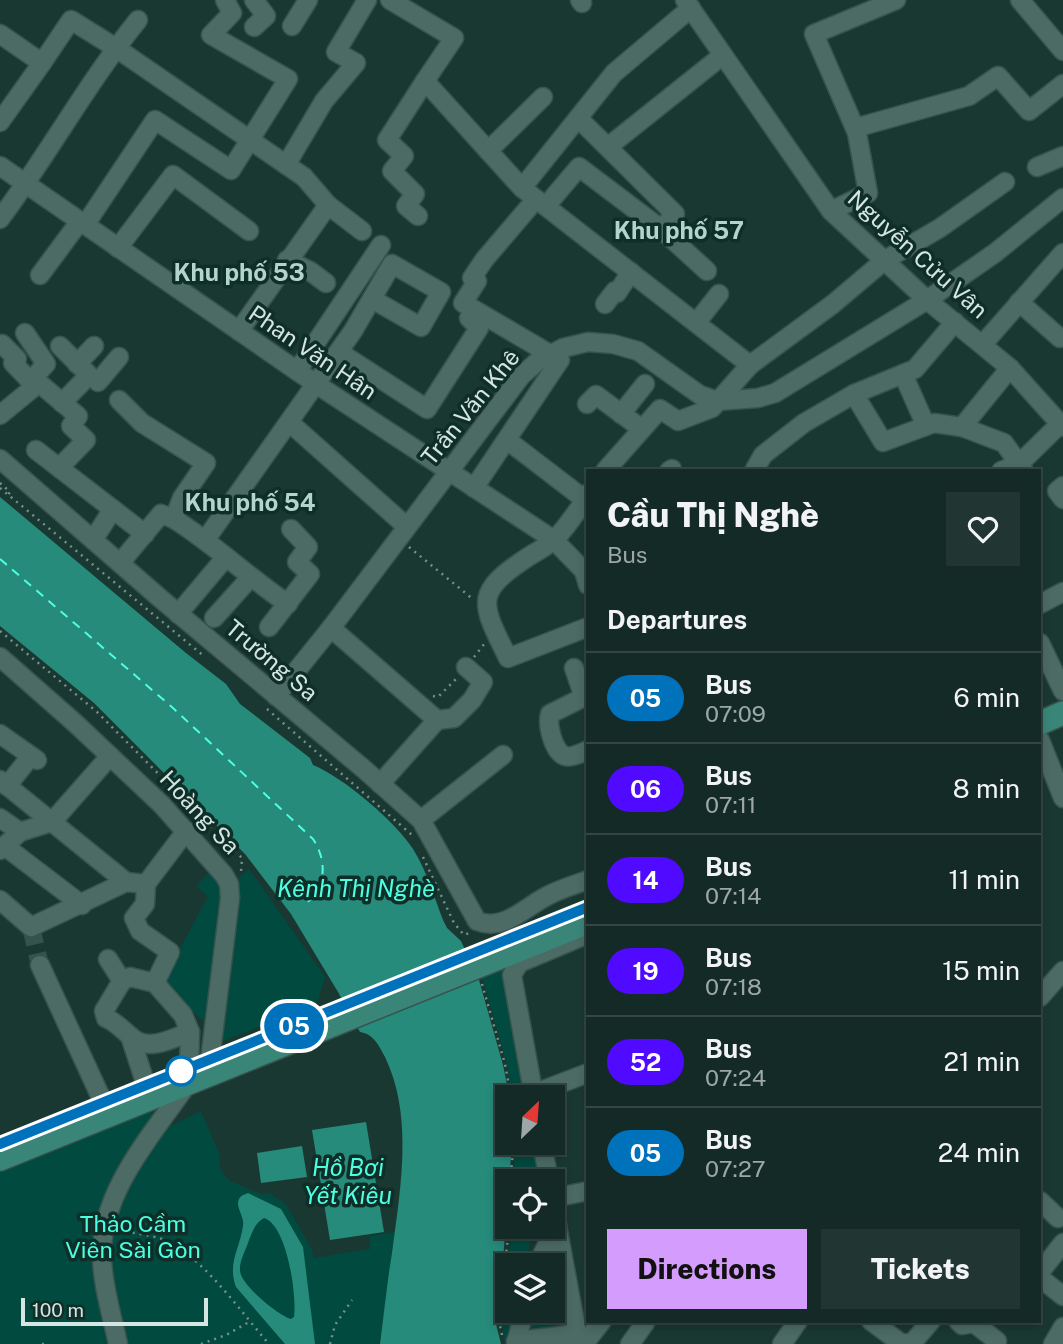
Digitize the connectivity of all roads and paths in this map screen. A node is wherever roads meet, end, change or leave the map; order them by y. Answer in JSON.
{"nodes":[{"id":1,"x":225,"y":0,"type":"edge"},
{"id":2,"x":308,"y":0,"type":"edge"},
{"id":3,"x":367,"y":0,"type":"edge"},
{"id":4,"x":390,"y":0,"type":"edge"},
{"id":5,"x":896,"y":0,"type":"edge"},
{"id":6,"x":1020,"y":0,"type":"edge"},
{"id":7,"x":256,"y":1,"type":"edge"},
{"id":8,"x":688,"y":4,"type":"edge"},
{"id":9,"x":138,"y":20,"type":"dead end"},
{"id":10,"x":292,"y":26,"type":"dead end"},
{"id":11,"x":254,"y":27,"type":"dead end"},
{"id":12,"x":0,"y":34,"type":"edge"},
{"id":13,"x":1061,"y":45,"type":"edge"},
{"id":14,"x":116,"y":48,"type":"junction"},
{"id":15,"x":723,"y":55,"type":"junction"},
{"id":16,"x":42,"y":63,"type":"junction"},
{"id":17,"x":425,"y":81,"type":"junction"},
{"id":18,"x":1063,"y":84,"type":"edge"},
{"id":19,"x":543,"y":97,"type":"dead end"},
{"id":20,"x":578,"y":118,"type":"junction"},
{"id":21,"x":0,"y":122,"type":"edge"},
{"id":22,"x":855,"y":128,"type":"junction"},
{"id":23,"x":250,"y":140,"type":"junction"},
{"id":24,"x":609,"y":146,"type":"junction"},
{"id":25,"x":488,"y":151,"type":"junction"},
{"id":26,"x":1063,"y":156,"type":"edge"},
{"id":27,"x":286,"y":165,"type":"junction"},
{"id":28,"x":0,"y":166,"type":"edge"},
{"id":29,"x":1037,"y":167,"type":"dead end"},
{"id":30,"x":1004,"y":182,"type":"dead end"},
{"id":31,"x":26,"y":184,"type":"junction"},
{"id":32,"x":535,"y":198,"type":"junction"},
{"id":33,"x":1063,"y":198,"type":"edge"},
{"id":34,"x":328,"y":205,"type":"junction"},
{"id":35,"x":831,"y":211,"type":"junction"},
{"id":36,"x":418,"y":216,"type":"dead end"},
{"id":37,"x":0,"y":219,"type":"edge"},
{"id":38,"x":82,"y":223,"type":"junction"},
{"id":39,"x":661,"y":229,"type":"junction"},
{"id":40,"x":248,"y":231,"type":"dead end"},
{"id":41,"x":362,"y":231,"type":"dead end"},
{"id":42,"x":381,"y":246,"type":"dead end"},
{"id":43,"x":118,"y":247,"type":"junction"},
{"id":44,"x":1063,"y":253,"type":"edge"},
{"id":45,"x":288,"y":260,"type":"junction"},
{"id":46,"x":885,"y":260,"type":"junction"},
{"id":47,"x":707,"y":271,"type":"dead end"},
{"id":48,"x":631,"y":272,"type":"junction"},
{"id":49,"x":40,"y":275,"type":"dead end"},
{"id":50,"x":326,"y":283,"type":"dead end"},
{"id":51,"x":719,"y":294,"type":"dead end"},
{"id":52,"x":372,"y":299,"type":"junction"},
{"id":53,"x":927,"y":300,"type":"junction"},
{"id":54,"x":1019,"y":302,"type":"junction"},
{"id":55,"x":605,"y":304,"type":"dead end"},
{"id":56,"x":474,"y":310,"type":"junction"},
{"id":57,"x":955,"y":322,"type":"junction"},
{"id":58,"x":696,"y":323,"type":"junction"},
{"id":59,"x":239,"y":331,"type":"junction"},
{"id":60,"x":25,"y":333,"type":"dead end"},
{"id":61,"x":1060,"y":338,"type":"dead end"},
{"id":62,"x":2,"y":344,"type":"dead end"},
{"id":63,"x":983,"y":344,"type":"junction"},
{"id":64,"x":60,"y":346,"type":"dead end"},
{"id":65,"x":93,"y":346,"type":"dead end"},
{"id":66,"x":338,"y":352,"type":"junction"},
{"id":67,"x":551,"y":354,"type":"junction"},
{"id":68,"x":118,"y":357,"type":"dead end"},
{"id":69,"x":750,"y":365,"type":"junction"},
{"id":70,"x":1010,"y":368,"type":"junction"},
{"id":71,"x":297,"y":371,"type":"junction"},
{"id":72,"x":88,"y":373,"type":"junction"},
{"id":73,"x":903,"y":374,"type":"junction"},
{"id":74,"x":37,"y":384,"type":"junction"},
{"id":75,"x":316,"y":384,"type":"junction"},
{"id":76,"x":645,"y":384,"type":"dead end"},
{"id":77,"x":854,"y":394,"type":"junction"},
{"id":78,"x":717,"y":401,"type":"junction"},
{"id":79,"x":62,"y":403,"type":"junction"},
{"id":80,"x":587,"y":404,"type":"dead end"},
{"id":81,"x":621,"y":414,"type":"junction"},
{"id":82,"x":0,"y":415,"type":"edge"},
{"id":83,"x":289,"y":422,"type":"junction"},
{"id":84,"x":1062,"y":425,"type":"edge"},
{"id":85,"x":926,"y":426,"type":"junction"},
{"id":86,"x":962,"y":427,"type":"junction"},
{"id":87,"x":642,"y":429,"type":"junction"},
{"id":88,"x":508,"y":440,"type":"junction"},
{"id":89,"x":36,"y":450,"type":"dead end"},
{"id":90,"x":0,"y":459,"type":"edge"},
{"id":91,"x":1021,"y":467,"type":"edge"},
{"id":92,"x":59,"y":468,"type":"junction"},
{"id":93,"x":607,"y":469,"type":"edge"},
{"id":94,"x":755,"y":469,"type":"edge"},
{"id":95,"x":449,"y":472,"type":"junction"},
{"id":96,"x":0,"y":485,"type":"edge"},
{"id":97,"x":1063,"y":486,"type":"edge"},
{"id":98,"x":474,"y":488,"type":"junction"},
{"id":99,"x":586,"y":498,"type":"edge"},
{"id":100,"x":1063,"y":499,"type":"edge"},
{"id":101,"x":586,"y":500,"type":"edge"},
{"id":102,"x":113,"y":509,"type":"junction"},
{"id":103,"x":174,"y":519,"type":"junction"},
{"id":104,"x":291,"y":529,"type":"dead end"},
{"id":105,"x":402,"y":532,"type":"junction"},
{"id":106,"x":145,"y":534,"type":"junction"},
{"id":107,"x":206,"y":539,"type":"junction"},
{"id":108,"x":93,"y":540,"type":"junction"},
{"id":109,"x":554,"y":540,"type":"junction"},
{"id":110,"x":226,"y":557,"type":"junction"},
{"id":111,"x":120,"y":563,"type":"junction"},
{"id":112,"x":250,"y":578,"type":"junction"},
{"id":113,"x":586,"y":578,"type":"edge"},
{"id":114,"x":1063,"y":592,"type":"edge"},
{"id":115,"x":1041,"y":603,"type":"edge"},
{"id":116,"x":288,"y":604,"type":"junction"},
{"id":117,"x":480,"y":605,"type":"dead end"},
{"id":118,"x":178,"y":614,"type":"junction"},
{"id":119,"x":214,"y":618,"type":"dead end"},
{"id":120,"x":269,"y":627,"type":"dead end"},
{"id":121,"x":331,"y":628,"type":"junction"},
{"id":122,"x":586,"y":628,"type":"edge"},
{"id":123,"x":487,"y":640,"type":"dead end"},
{"id":124,"x":1041,"y":645,"type":"edge"},
{"id":125,"x":0,"y":657,"type":"edge"},
{"id":126,"x":214,"y":664,"type":"dead end"},
{"id":127,"x":466,"y":667,"type":"junction"},
{"id":128,"x":574,"y":668,"type":"dead end"},
{"id":129,"x":1063,"y":691,"type":"edge"},
{"id":130,"x":432,"y":696,"type":"dead end"},
{"id":131,"x":270,"y":701,"type":"junction"},
{"id":132,"x":1063,"y":713,"type":"edge"},
{"id":133,"x":437,"y":720,"type":"junction"},
{"id":134,"x":1041,"y":723,"type":"edge"},
{"id":135,"x":1063,"y":729,"type":"edge"},
{"id":136,"x":0,"y":734,"type":"edge"},
{"id":137,"x":1041,"y":740,"type":"edge"},
{"id":138,"x":1041,"y":743,"type":"edge"},
{"id":139,"x":586,"y":751,"type":"edge"},
{"id":140,"x":503,"y":755,"type":"dead end"},
{"id":141,"x":110,"y":756,"type":"junction"},
{"id":142,"x":4,"y":783,"type":"edge"},
{"id":143,"x":380,"y":784,"type":"junction"},
{"id":144,"x":1063,"y":798,"type":"edge"},
{"id":145,"x":0,"y":818,"type":"edge"},
{"id":146,"x":52,"y":821,"type":"junction"},
{"id":147,"x":417,"y":828,"type":"junction"},
{"id":148,"x":186,"y":831,"type":"junction"},
{"id":149,"x":20,"y":832,"type":"junction"},
{"id":150,"x":3,"y":848,"type":"edge"},
{"id":151,"x":419,"y":849,"type":"dead end"},
{"id":152,"x":586,"y":881,"type":"edge"},
{"id":153,"x":126,"y":883,"type":"junction"},
{"id":154,"x":146,"y":884,"type":"junction"},
{"id":155,"x":586,"y":890,"type":"edge"},
{"id":156,"x":0,"y":901,"type":"edge"},
{"id":157,"x":82,"y":905,"type":"junction"},
{"id":158,"x":586,"y":908,"type":"edge"},
{"id":159,"x":527,"y":910,"type":"junction"},
{"id":160,"x":586,"y":923,"type":"edge"},
{"id":161,"x":486,"y":924,"type":"junction"},
{"id":162,"x":586,"y":935,"type":"edge"},
{"id":163,"x":108,"y":959,"type":"dead end"},
{"id":164,"x":40,"y":965,"type":"tunnel mouth"},
{"id":165,"x":1063,"y":971,"type":"edge"},
{"id":166,"x":122,"y":981,"type":"junction"},
{"id":167,"x":481,"y":981,"type":"dead end"},
{"id":168,"x":155,"y":983,"type":"junction"},
{"id":169,"x":1041,"y":996,"type":"edge"},
{"id":170,"x":190,"y":1032,"type":"junction"},
{"id":171,"x":130,"y":1036,"type":"junction"},
{"id":172,"x":246,"y":1053,"type":"junction"},
{"id":173,"x":196,"y":1070,"type":"junction"},
{"id":174,"x":586,"y":1074,"type":"edge"},
{"id":175,"x":146,"y":1085,"type":"junction"},
{"id":176,"x":509,"y":1085,"type":"edge"},
{"id":177,"x":532,"y":1085,"type":"edge"},
{"id":178,"x":560,"y":1085,"type":"edge"},
{"id":179,"x":103,"y":1102,"type":"junction"},
{"id":180,"x":0,"y":1144,"type":"edge"},
{"id":181,"x":0,"y":1159,"type":"edge"},
{"id":182,"x":586,"y":1191,"type":"edge"},
{"id":183,"x":565,"y":1196,"type":"edge"},
{"id":184,"x":1041,"y":1202,"type":"edge"},
{"id":185,"x":1058,"y":1218,"type":"dead end"},
{"id":186,"x":105,"y":1227,"type":"junction"},
{"id":187,"x":560,"y":1239,"type":"edge"},
{"id":188,"x":1063,"y":1243,"type":"edge"},
{"id":189,"x":1041,"y":1271,"type":"edge"},
{"id":190,"x":1041,"y":1279,"type":"edge"},
{"id":191,"x":1063,"y":1296,"type":"edge"},
{"id":192,"x":352,"y":1300,"type":"dead end"},
{"id":193,"x":250,"y":1321,"type":"junction"},
{"id":194,"x":500,"y":1323,"type":"edge"},
{"id":195,"x":519,"y":1323,"type":"edge"},
{"id":196,"x":600,"y":1323,"type":"edge"},
{"id":197,"x":645,"y":1323,"type":"edge"},
{"id":198,"x":875,"y":1323,"type":"edge"},
{"id":199,"x":930,"y":1323,"type":"edge"},
{"id":200,"x":974,"y":1323,"type":"edge"},
{"id":201,"x":1063,"y":1327,"type":"edge"},
{"id":202,"x":998,"y":1339,"type":"edge"},
{"id":203,"x":580,"y":1341,"type":"edge"},
{"id":204,"x":919,"y":1341,"type":"edge"},
{"id":205,"x":512,"y":1342,"type":"edge"},
{"id":206,"x":118,"y":1344,"type":"edge"},
{"id":207,"x":201,"y":1344,"type":"edge"},
{"id":208,"x":269,"y":1344,"type":"edge"},
{"id":209,"x":331,"y":1344,"type":"edge"},
{"id":210,"x":630,"y":1344,"type":"edge"},
{"id":211,"x":1054,"y":1344,"type":"edge"}],
"edges":[{"from":1,"to":23,"type":"street"},
{"from":2,"to":10,"type":"street"},
{"from":3,"to":27,"type":"street"},
{"from":4,"to":17,"type":"street"},
{"from":5,"to":22,"type":"street"},
{"from":6,"to":13,"type":"street"},
{"from":7,"to":11,"type":"street"},
{"from":8,"to":15,"type":"street","name":"Nguyễn Cửu Vân"},
{"from":8,"to":20,"type":"street"},
{"from":9,"to":14,"type":"street"},
{"from":12,"to":16,"type":"street"},
{"from":14,"to":16,"type":"street"},
{"from":14,"to":23,"type":"street"},
{"from":14,"to":31,"type":"street"},
{"from":15,"to":24,"type":"street"},
{"from":15,"to":35,"type":"street","name":"Nguyễn Cửu Vân"},
{"from":16,"to":21,"type":"street"},
{"from":17,"to":25,"type":"street"},
{"from":17,"to":36,"type":"street"},
{"from":18,"to":22,"type":"street"},
{"from":19,"to":25,"type":"street"},
{"from":20,"to":24,"type":"street"},
{"from":20,"to":32,"type":"street"},
{"from":22,"to":35,"type":"street"},
{"from":23,"to":27,"type":"street"},
{"from":23,"to":38,"type":"street"},
{"from":24,"to":39,"type":"street"},
{"from":25,"to":32,"type":"street"},
{"from":26,"to":29,"type":"street"},
{"from":27,"to":34,"type":"street"},
{"from":28,"to":31,"type":"street","name":"Phan Văn Hân"},
{"from":30,"to":46,"type":"street"},
{"from":31,"to":37,"type":"street"},
{"from":31,"to":38,"type":"street","name":"Phan Văn Hân"},
{"from":32,"to":39,"type":"street"},
{"from":32,"to":48,"type":"street"},
{"from":32,"to":56,"type":"street"},
{"from":33,"to":53,"type":"street"},
{"from":34,"to":41,"type":"street"},
{"from":34,"to":45,"type":"street"},
{"from":35,"to":46,"type":"street","name":"Nguyễn Cửu Vân"},
{"from":38,"to":43,"type":"street","name":"Phan Văn Hân"},
{"from":38,"to":49,"type":"street"},
{"from":39,"to":47,"type":"street"},
{"from":40,"to":43,"type":"street"},
{"from":42,"to":71,"type":"street"},
{"from":43,"to":59,"type":"street","name":"Phan Văn Hân"},
{"from":44,"to":54,"type":"street"},
{"from":45,"to":50,"type":"street"},
{"from":45,"to":59,"type":"street"},
{"from":46,"to":53,"type":"street","name":"Nguyễn Cửu Vân"},
{"from":46,"to":69,"type":"street"},
{"from":48,"to":55,"type":"street"},
{"from":48,"to":58,"type":"street"},
{"from":51,"to":58,"type":"street"},
{"from":52,"to":52,"type":"street"},
{"from":52,"to":66,"type":"street"},
{"from":53,"to":57,"type":"street","name":"Nguyễn Cửu Vân"},
{"from":53,"to":78,"type":"street"},
{"from":54,"to":61,"type":"street"},
{"from":54,"to":63,"type":"street"},
{"from":56,"to":66,"type":"street"},
{"from":56,"to":67,"type":"street"},
{"from":57,"to":63,"type":"street","name":"Nguyễn Cửu Vân"},
{"from":57,"to":73,"type":"street"},
{"from":58,"to":69,"type":"street"},
{"from":59,"to":71,"type":"street","name":"Phan Văn Hân"},
{"from":60,"to":74,"type":"street"},
{"from":62,"to":74,"type":"street"},
{"from":63,"to":70,"type":"street","name":"Nguyễn Cửu Vân"},
{"from":64,"to":72,"type":"street"},
{"from":65,"to":72,"type":"street"},
{"from":66,"to":75,"type":"street"},
{"from":67,"to":78,"type":"street","name":"Trần Văn Khê"},
{"from":67,"to":88,"type":"street"},
{"from":67,"to":95,"type":"street","name":"Trần Văn Khê"},
{"from":68,"to":72,"type":"street"},
{"from":69,"to":78,"type":"street"},
{"from":70,"to":84,"type":"street","name":"Nguyễn Cửu Vân"},
{"from":70,"to":86,"type":"street"},
{"from":71,"to":75,"type":"street","name":"Phan Văn Hân"},
{"from":72,"to":79,"type":"street"},
{"from":72,"to":103,"type":"street"},
{"from":73,"to":77,"type":"street"},
{"from":73,"to":85,"type":"street"},
{"from":74,"to":79,"type":"street"},
{"from":74,"to":82,"type":"street"},
{"from":75,"to":83,"type":"street"},
{"from":75,"to":95,"type":"street","name":"Phan Văn Hân"},
{"from":76,"to":81,"type":"street"},
{"from":77,"to":85,"type":"street"},
{"from":77,"to":94,"type":"street"},
{"from":78,"to":87,"type":"street"},
{"from":79,"to":92,"type":"street"},
{"from":80,"to":81,"type":"street"},
{"from":81,"to":87,"type":"street"},
{"from":83,"to":105,"type":"street"},
{"from":83,"to":107,"type":"street"},
{"from":84,"to":91,"type":"street"},
{"from":85,"to":86,"type":"street"},
{"from":86,"to":91,"type":"street"},
{"from":87,"to":93,"type":"street"},
{"from":88,"to":98,"type":"street"},
{"from":88,"to":99,"type":"street"},
{"from":89,"to":92,"type":"street"},
{"from":90,"to":108,"type":"street","name":"Trường Sa"},
{"from":92,"to":102,"type":"street"},
{"from":95,"to":98,"type":"street","name":"Phan Văn Hân"},
{"from":95,"to":105,"type":"street","name":"Trần Văn Khê"},
{"from":96,"to":126,"type":"path"},
{"from":97,"to":100,"type":"street"},
{"from":98,"to":109,"type":"street","name":"Phan Văn Hân"},
{"from":101,"to":109,"type":"street"},
{"from":102,"to":106,"type":"street"},
{"from":102,"to":108,"type":"street"},
{"from":103,"to":106,"type":"street"},
{"from":103,"to":107,"type":"street"},
{"from":104,"to":116,"type":"street"},
{"from":105,"to":117,"type":"path"},
{"from":105,"to":121,"type":"street","name":"Trần Văn Khê"},
{"from":106,"to":111,"type":"street"},
{"from":107,"to":110,"type":"street"},
{"from":108,"to":111,"type":"street","name":"Trường Sa"},
{"from":109,"to":113,"type":"street","name":"Phan Văn Hân"},
{"from":109,"to":122,"type":"street"},
{"from":110,"to":112,"type":"street"},
{"from":110,"to":118,"type":"street"},
{"from":111,"to":118,"type":"street","name":"Trường Sa"},
{"from":112,"to":116,"type":"street"},
{"from":112,"to":119,"type":"street"},
{"from":114,"to":115,"type":"street"},
{"from":116,"to":120,"type":"street"},
{"from":118,"to":131,"type":"street","name":"Trường Sa"},
{"from":121,"to":131,"type":"street","name":"Trần Văn Khê"},
{"from":121,"to":133,"type":"street"},
{"from":123,"to":127,"type":"path"},
{"from":124,"to":129,"type":"street"},
{"from":125,"to":141,"type":"street","name":"Hoàng Sa"},
{"from":127,"to":130,"type":"path"},
{"from":127,"to":133,"type":"street"},
{"from":128,"to":139,"type":"street"},
{"from":131,"to":143,"type":"street","name":"Trường Sa"},
{"from":131,"to":147,"type":"path"},
{"from":132,"to":134,"type":"main road"},
{"from":133,"to":143,"type":"street"},
{"from":135,"to":137,"type":"main road"},
{"from":136,"to":142,"type":"street"},
{"from":138,"to":144,"type":"street"},
{"from":140,"to":147,"type":"street"},
{"from":141,"to":146,"type":"street"},
{"from":141,"to":148,"type":"street","name":"Hoàng Sa"},
{"from":142,"to":146,"type":"street"},
{"from":143,"to":147,"type":"street","name":"Trường Sa"},
{"from":145,"to":149,"type":"street"},
{"from":146,"to":149,"type":"street"},
{"from":146,"to":153,"type":"street"},
{"from":147,"to":161,"type":"street","name":"Trường Sa"},
{"from":148,"to":154,"type":"street"},
{"from":148,"to":173,"type":"street","name":"Hoàng Sa"},
{"from":149,"to":150,"type":"street"},
{"from":150,"to":157,"type":"street"},
{"from":151,"to":161,"type":"path"},
{"from":152,"to":159,"type":"street"},
{"from":153,"to":154,"type":"street"},
{"from":153,"to":157,"type":"street"},
{"from":154,"to":168,"type":"street"},
{"from":155,"to":159,"type":"street"},
{"from":156,"to":157,"type":"street"},
{"from":158,"to":172,"type":"main road"},
{"from":159,"to":161,"type":"street"},
{"from":160,"to":172,"type":"main road"},
{"from":162,"to":177,"type":"street"},
{"from":163,"to":166,"type":"street"},
{"from":164,"to":179,"type":"street"},
{"from":165,"to":169,"type":"street"},
{"from":166,"to":168,"type":"street"},
{"from":166,"to":171,"type":"street"},
{"from":167,"to":176,"type":"path"},
{"from":168,"to":170,"type":"street"},
{"from":170,"to":171,"type":"street"},
{"from":170,"to":173,"type":"street"},
{"from":171,"to":175,"type":"street"},
{"from":172,"to":173,"type":"main road"},
{"from":172,"to":173,"type":"main road"},
{"from":173,"to":175,"type":"main road"},
{"from":173,"to":181,"type":"main road"},
{"from":173,"to":186,"type":"street"},
{"from":174,"to":178,"type":"street"},
{"from":175,"to":179,"type":"main road"},
{"from":179,"to":180,"type":"main road"},
{"from":182,"to":183,"type":"street"},
{"from":184,"to":185,"type":"street"},
{"from":186,"to":193,"type":"path"},
{"from":186,"to":206,"type":"street"},
{"from":187,"to":203,"type":"street"},
{"from":188,"to":189,"type":"street"},
{"from":190,"to":191,"type":"street"},
{"from":192,"to":209,"type":"path"},
{"from":193,"to":207,"type":"path"},
{"from":193,"to":208,"type":"path"},
{"from":194,"to":205,"type":"path"},
{"from":195,"to":205,"type":"street"},
{"from":196,"to":203,"type":"street"},
{"from":197,"to":210,"type":"street"},
{"from":198,"to":204,"type":"street"},
{"from":199,"to":204,"type":"street"},
{"from":200,"to":202,"type":"street"},
{"from":201,"to":211,"type":"street"},
{"from":203,"to":205,"type":"street"}]}
